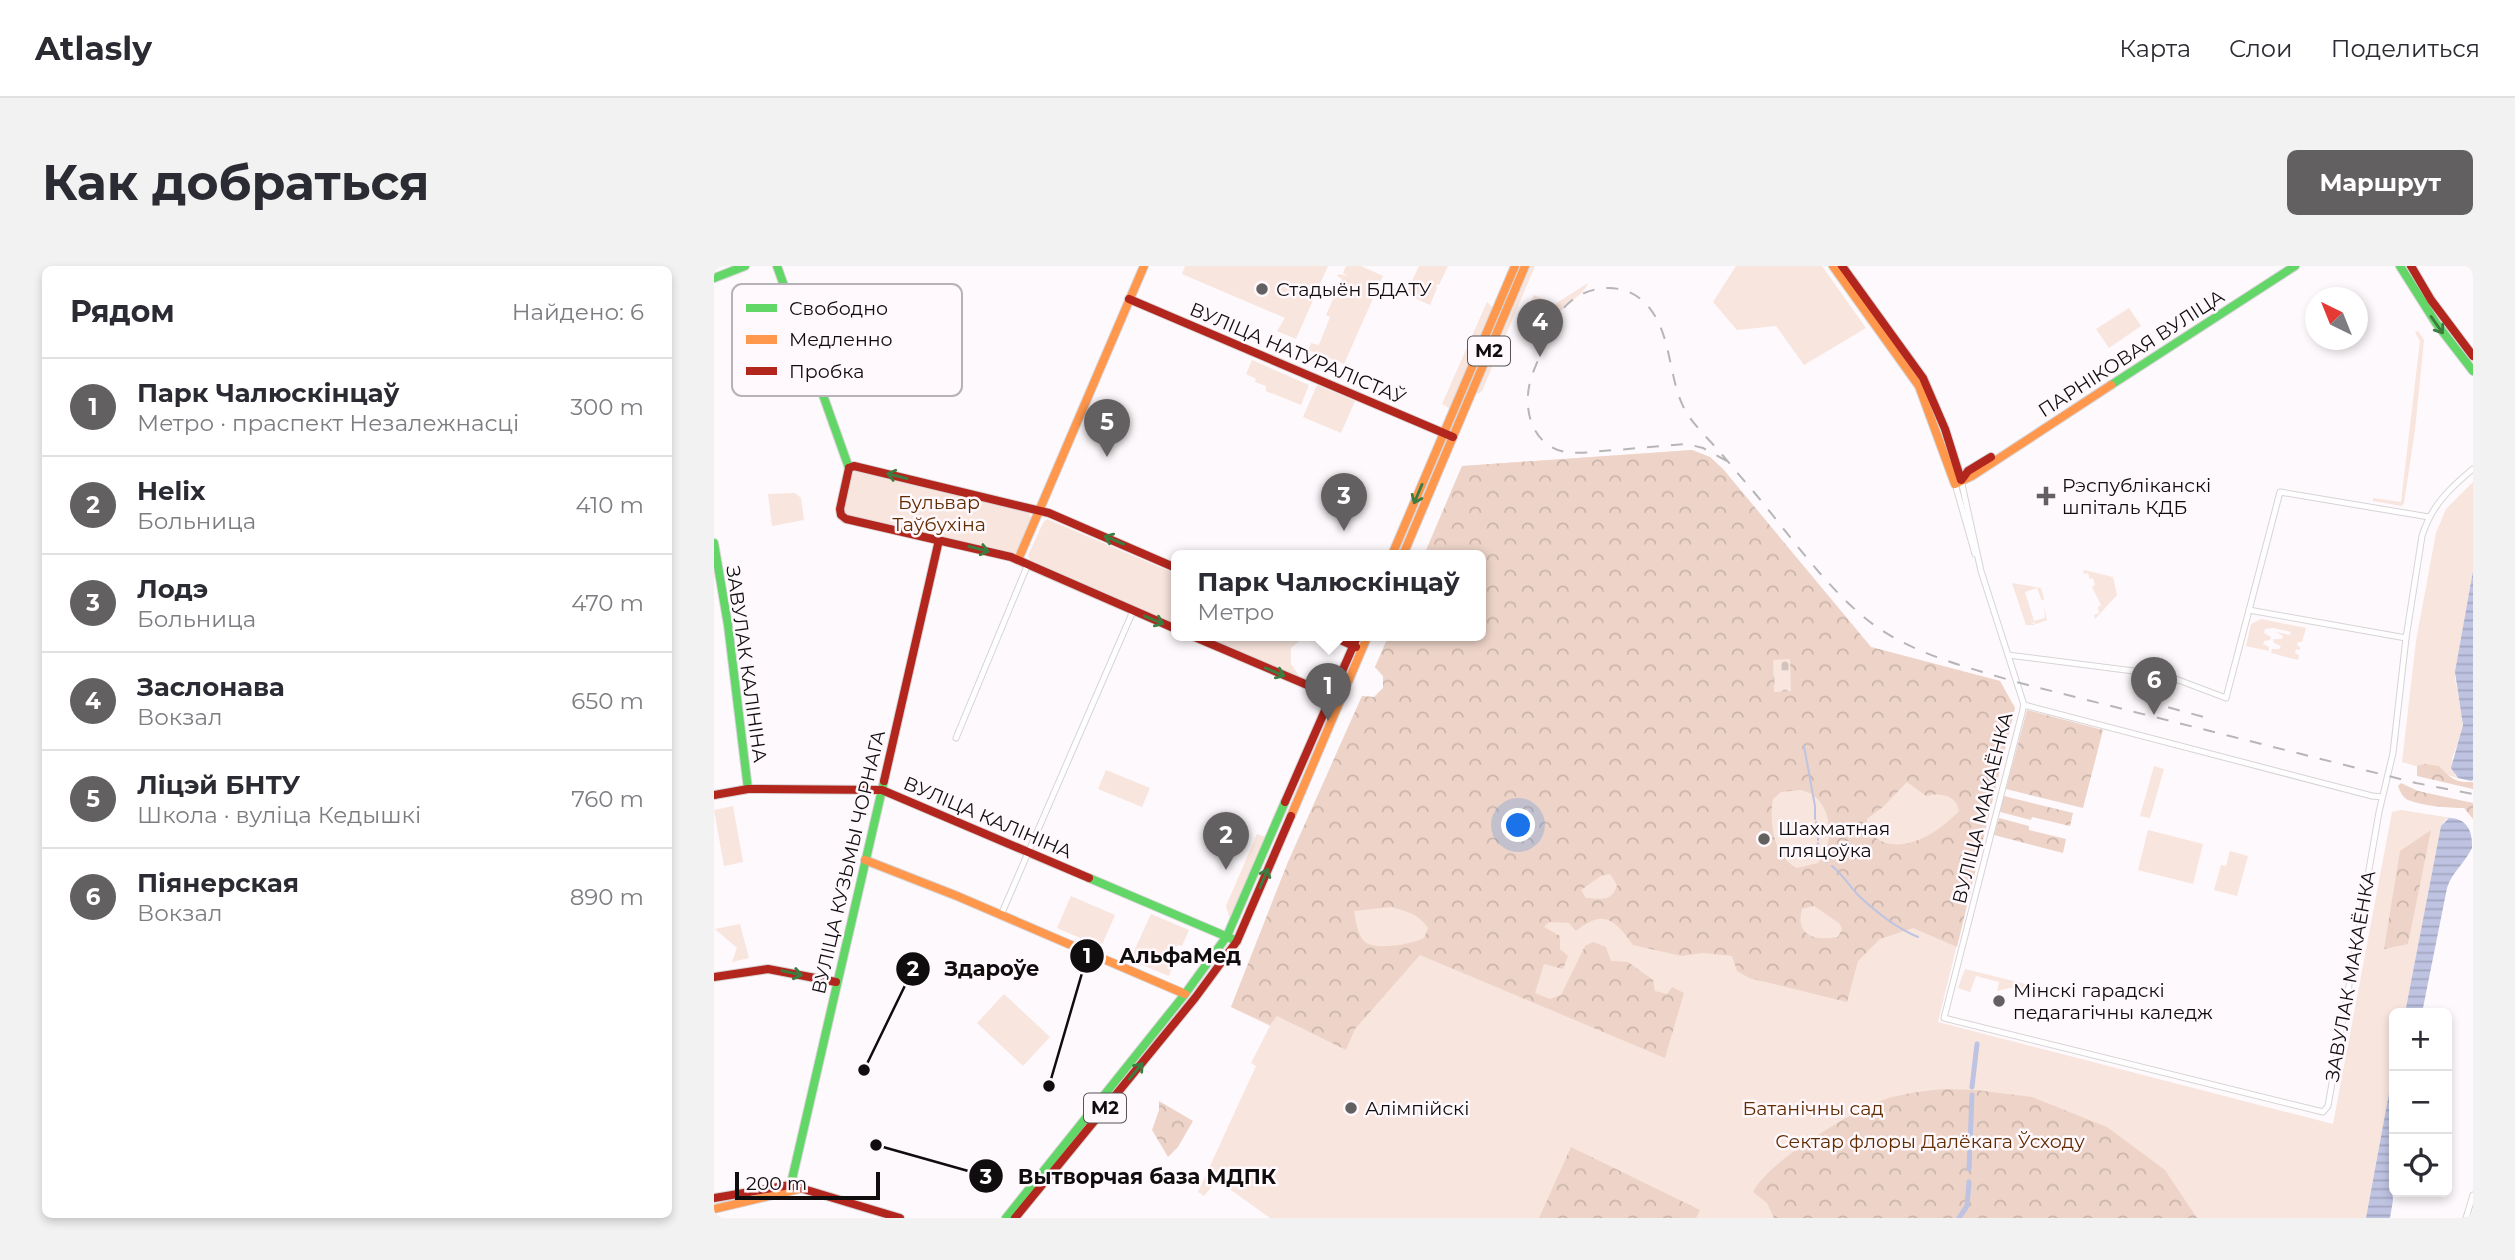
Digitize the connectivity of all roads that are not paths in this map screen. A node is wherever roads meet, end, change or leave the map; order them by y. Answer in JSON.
{"nodes":[{"id":1,"x":745,"y":266,"type":"edge"},
{"id":2,"x":777,"y":266,"type":"edge"},
{"id":3,"x":1144,"y":266,"type":"edge"},
{"id":4,"x":1515,"y":266,"type":"edge"},
{"id":5,"x":1525,"y":266,"type":"edge"},
{"id":6,"x":1833,"y":266,"type":"edge"},
{"id":7,"x":1842,"y":266,"type":"edge"},
{"id":8,"x":2295,"y":266,"type":"edge"},
{"id":9,"x":2400,"y":266,"type":"edge"},
{"id":10,"x":2411,"y":266,"type":"edge"},
{"id":11,"x":714,"y":278,"type":"edge"},
{"id":12,"x":783,"y":284,"type":"edge"},
{"id":13,"x":1129,"y":299,"type":"junction"},
{"id":14,"x":2473,"y":356,"type":"edge"},
{"id":15,"x":1905,"y":359,"type":"junction"},
{"id":16,"x":2473,"y":371,"type":"edge"},
{"id":17,"x":823,"y":396,"type":"edge"},
{"id":18,"x":1449,"y":435,"type":"junction"},
{"id":19,"x":849,"y":468,"type":"junction"},
{"id":20,"x":2473,"y":469,"type":"edge"},
{"id":21,"x":1958,"y":482,"type":"junction"},
{"id":22,"x":1038,"y":511,"type":"junction"},
{"id":23,"x":2429,"y":517,"type":"junction"},
{"id":24,"x":939,"y":540,"type":"junction"},
{"id":25,"x":714,"y":542,"type":"edge"},
{"id":26,"x":1394,"y":550,"type":"edge"},
{"id":27,"x":1405,"y":550,"type":"edge"},
{"id":28,"x":1018,"y":560,"type":"junction"},
{"id":29,"x":1028,"y":564,"type":"junction"},
{"id":30,"x":1171,"y":566,"type":"edge"},
{"id":31,"x":2249,"y":610,"type":"junction"},
{"id":32,"x":1133,"y":611,"type":"junction"},
{"id":33,"x":1171,"y":627,"type":"edge"},
{"id":34,"x":2406,"y":638,"type":"junction"},
{"id":35,"x":1204,"y":641,"type":"edge"},
{"id":36,"x":1343,"y":641,"type":"edge"},
{"id":37,"x":1358,"y":641,"type":"edge"},
{"id":38,"x":1363,"y":641,"type":"edge"},
{"id":39,"x":1358,"y":648,"type":"junction"},
{"id":40,"x":2008,"y":655,"type":"junction"},
{"id":41,"x":1337,"y":697,"type":"junction"},
{"id":42,"x":2024,"y":705,"type":"junction"},
{"id":43,"x":956,"y":738,"type":"dead end"},
{"id":44,"x":748,"y":789,"type":"junction"},
{"id":45,"x":882,"y":790,"type":"junction"},
{"id":46,"x":714,"y":795,"type":"edge"},
{"id":47,"x":2382,"y":797,"type":"junction"},
{"id":48,"x":1029,"y":851,"type":"junction"},
{"id":49,"x":865,"y":860,"type":"junction"},
{"id":50,"x":1001,"y":915,"type":"junction"},
{"id":51,"x":1227,"y":936,"type":"junction"},
{"id":52,"x":1237,"y":941,"type":"junction"},
{"id":53,"x":714,"y":977,"type":"edge"},
{"id":54,"x":836,"y":982,"type":"junction"},
{"id":55,"x":1185,"y":994,"type":"junction"},
{"id":56,"x":1944,"y":1018,"type":"joint"},
{"id":57,"x":793,"y":1189,"type":"junction"},
{"id":58,"x":2473,"y":1195,"type":"edge"},
{"id":59,"x":714,"y":1199,"type":"edge"},
{"id":60,"x":714,"y":1209,"type":"edge"},
{"id":61,"x":900,"y":1218,"type":"edge"},
{"id":62,"x":1006,"y":1218,"type":"edge"},
{"id":63,"x":1015,"y":1218,"type":"edge"},
{"id":64,"x":2466,"y":1218,"type":"edge"}],
"edges":[{"from":1,"to":11,"type":"main road"},
{"from":2,"to":12,"type":"main road"},
{"from":3,"to":13,"type":"main road"},
{"from":4,"to":18,"type":"main road","number":"М2"},
{"from":5,"to":18,"type":"main road","number":"М2"},
{"from":6,"to":15,"type":"main road","name":"ВУЛІЦА МАКАЁНКА"},
{"from":7,"to":15,"type":"main road","name":"ВУЛІЦА МАКАЁНКА"},
{"from":8,"to":21,"type":"main road","name":"ПАРНІКОВАЯ ВУЛІЦА"},
{"from":9,"to":16,"type":"main road","one_way":true},
{"from":10,"to":14,"type":"main road"},
{"from":13,"to":18,"type":"main road","name":"ВУЛІЦА НАТУРАЛІСТАЎ"},
{"from":13,"to":22,"type":"main road"},
{"from":15,"to":21,"type":"main road","name":"ВУЛІЦА МАКАЁНКА"},
{"from":17,"to":19,"type":"main road"},
{"from":18,"to":26,"type":"main road","number":"М2","one_way":true},
{"from":18,"to":27,"type":"main road","number":"М2"},
{"from":22,"to":19,"type":"main road","one_way":true},
{"from":19,"to":24,"type":"main road"},
{"from":20,"to":23,"type":"street","name":"ЗАВУЛАК МАКАЁНКА"},
{"from":21,"to":40,"type":"street","name":"ВУЛІЦА МАКАЁНКА"},
{"from":22,"to":28,"type":"main road"},
{"from":30,"to":22,"type":"main road","one_way":true},
{"from":23,"to":31,"type":"street"},
{"from":23,"to":34,"type":"street","name":"ЗАВУЛАК МАКАЁНКА"},
{"from":24,"to":28,"type":"main road","one_way":true},
{"from":24,"to":45,"type":"main road","name":"ВУЛІЦА КУЗЬМЫ ЧОРНАГА"},
{"from":25,"to":44,"type":"main road","name":"ЗАВУЛАК КАЛІНІНА"},
{"from":28,"to":29,"type":"main road"},
{"from":29,"to":32,"type":"main road"},
{"from":29,"to":43,"type":"street"},
{"from":31,"to":34,"type":"street"},
{"from":31,"to":40,"type":"street"},
{"from":32,"to":33,"type":"main road","one_way":true},
{"from":32,"to":48,"type":"street"},
{"from":34,"to":47,"type":"street","name":"ЗАВУЛАК МАКАЁНКА"},
{"from":35,"to":41,"type":"main road","one_way":true},
{"from":36,"to":39,"type":"main road"},
{"from":37,"to":39,"type":"main road","number":"М2"},
{"from":38,"to":39,"type":"main road","number":"М2"},
{"from":39,"to":41,"type":"main road","number":"М2"},
{"from":40,"to":42,"type":"street","name":"ВУЛІЦА МАКАЁНКА"},
{"from":41,"to":51,"type":"main road","number":"М2"},
{"from":52,"to":41,"type":"main road","number":"М2","one_way":true},
{"from":42,"to":47,"type":"street"},
{"from":42,"to":56,"type":"street","name":"ВУЛІЦА МАКАЁНКА"},
{"from":44,"to":45,"type":"main road","name":"ВУЛІЦА КАЛІНІНА"},
{"from":44,"to":46,"type":"main road","name":"ВУЛІЦА КАЛІНІНА"},
{"from":45,"to":48,"type":"main road","name":"ВУЛІЦА КАЛІНІНА"},
{"from":45,"to":49,"type":"main road","name":"ВУЛІЦА КУЗЬМЫ ЧОРНАГА"},
{"from":47,"to":56,"type":"street","name":"ЗАВУЛАК МАКАЁНКА"},
{"from":48,"to":50,"type":"street"},
{"from":48,"to":51,"type":"main road","name":"ВУЛІЦА КАЛІНІНА"},
{"from":49,"to":50,"type":"main road"},
{"from":49,"to":54,"type":"main road","name":"ВУЛІЦА КУЗЬМЫ ЧОРНАГА"},
{"from":50,"to":55,"type":"main road"},
{"from":51,"to":52,"type":"main road","name":"ВУЛІЦА КАЛІНІНА"},
{"from":51,"to":55,"type":"main road","number":"М2"},
{"from":63,"to":52,"type":"main road","number":"М2","one_way":true},
{"from":53,"to":54,"type":"main road","one_way":true},
{"from":54,"to":57,"type":"main road","name":"ВУЛІЦА КУЗЬМЫ ЧОРНАГА"},
{"from":55,"to":62,"type":"main road","number":"М2"},
{"from":57,"to":59,"type":"main road"},
{"from":57,"to":60,"type":"main road"},
{"from":57,"to":61,"type":"main road"},
{"from":58,"to":64,"type":"street"}]}
